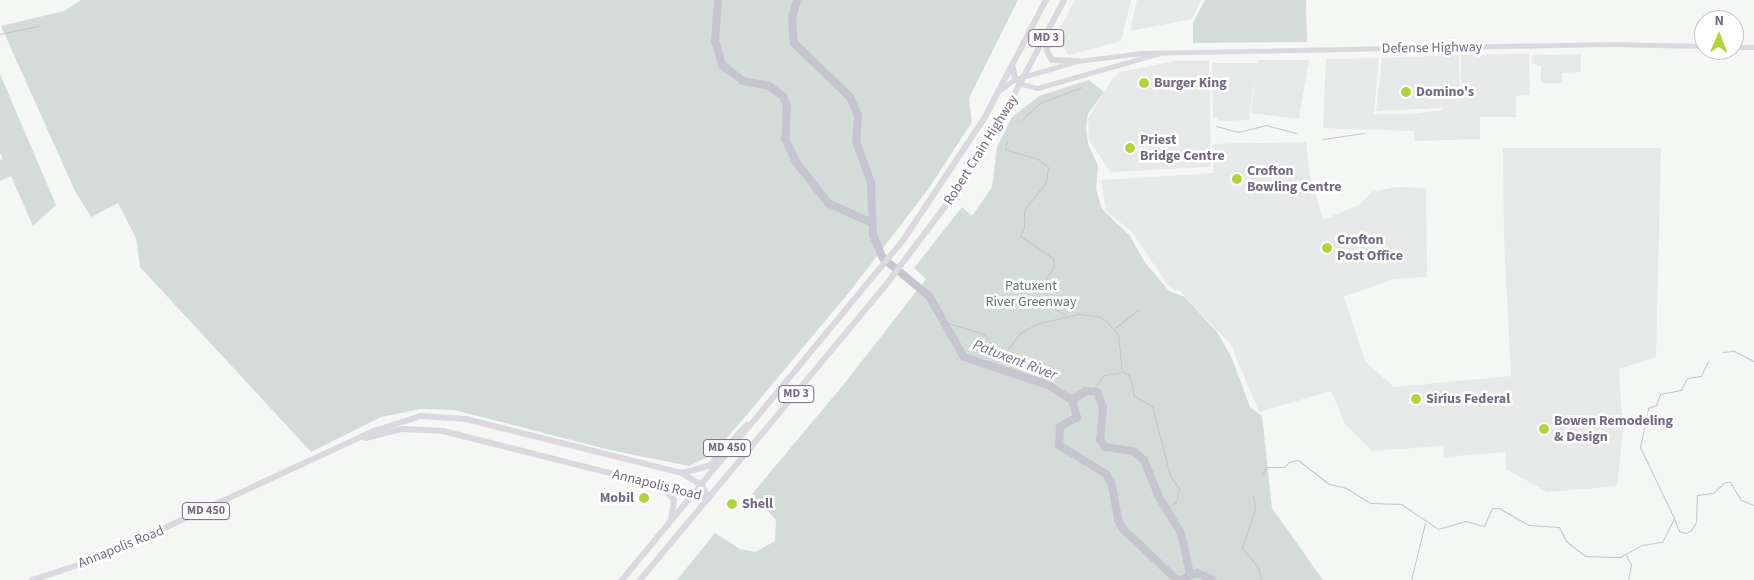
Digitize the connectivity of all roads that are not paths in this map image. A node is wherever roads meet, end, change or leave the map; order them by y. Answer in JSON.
{"nodes":[{"id":1,"x":1046,"y":0,"type":"edge"},
{"id":2,"x":1064,"y":0,"type":"edge"},
{"id":3,"x":1048,"y":32,"type":"junction"},
{"id":4,"x":1694,"y":46,"type":"edge"},
{"id":5,"x":1160,"y":53,"type":"junction"},
{"id":6,"x":1078,"y":61,"type":"junction"},
{"id":7,"x":1013,"y":66,"type":"junction"},
{"id":8,"x":1026,"y":75,"type":"junction"},
{"id":9,"x":1015,"y":79,"type":"junction"},
{"id":10,"x":1021,"y":84,"type":"junction"},
{"id":11,"x":1000,"y":90,"type":"junction"},
{"id":12,"x":765,"y":410,"type":"junction"},
{"id":13,"x":343,"y":446,"type":"junction"},
{"id":14,"x":682,"y":473,"type":"junction"},
{"id":15,"x":661,"y":485,"type":"junction"},
{"id":16,"x":702,"y":485,"type":"junction"},
{"id":17,"x":695,"y":493,"type":"junction"},
{"id":18,"x":709,"y":498,"type":"junction"},
{"id":19,"x":670,"y":522,"type":"junction"},
{"id":20,"x":32,"y":580,"type":"edge"},
{"id":21,"x":622,"y":580,"type":"edge"},
{"id":22,"x":640,"y":580,"type":"edge"}],
"edges":[{"from":1,"to":7,"type":"highway","name":"Robert Crain Highway","number":"MD 3"},
{"from":2,"to":3,"type":"highway","name":"Robert Crain Highway","number":"MD 3"},
{"from":3,"to":6,"type":"highway"},
{"from":3,"to":8,"type":"highway","name":"Robert Crain Highway","number":"MD 3"},
{"from":4,"to":5,"type":"main road","name":"Defense Highway"},
{"from":5,"to":6,"type":"main road","name":"Defense Highway"},
{"from":5,"to":10,"type":"main road","name":"Defense Highway"},
{"from":6,"to":8,"type":"main road","name":"Defense Highway"},
{"from":7,"to":9,"type":"highway"},
{"from":7,"to":11,"type":"highway","name":"Robert Crain Highway","number":"MD 3"},
{"from":8,"to":9,"type":"main road","name":"Defense Highway"},
{"from":8,"to":10,"type":"highway","name":"Robert Crain Highway","number":"MD 3"},
{"from":9,"to":10,"type":"highway"},
{"from":9,"to":11,"type":"main road","name":"Defense Highway"},
{"from":10,"to":18,"type":"highway","name":"Robert Crain Highway","number":"MD 3"},
{"from":11,"to":12,"type":"highway","name":"Robert Crain Highway","number":"MD 3"},
{"from":12,"to":14,"type":"highway","number":"MD 450"},
{"from":12,"to":16,"type":"highway","number":"MD 3"},
{"from":13,"to":14,"type":"main road","name":"Annapolis Road","number":"MD 450"},
{"from":13,"to":15,"type":"main road","name":"Annapolis Road","number":"MD 450"},
{"from":13,"to":20,"type":"main road","name":"Annapolis Road","number":"MD 450"},
{"from":14,"to":16,"type":"main road","name":"Annapolis Road"},
{"from":15,"to":17,"type":"main road","name":"Annapolis Road","number":"MD 450"},
{"from":15,"to":19,"type":"highway"},
{"from":16,"to":17,"type":"highway","number":"MD 3"},
{"from":16,"to":18,"type":"main road","name":"Annapolis Road"},
{"from":17,"to":18,"type":"main road","name":"Annapolis Road","number":"MD 450"},
{"from":17,"to":19,"type":"highway","number":"MD 3"},
{"from":18,"to":22,"type":"highway","number":"MD 3"},
{"from":19,"to":21,"type":"highway","number":"MD 3"}]}
